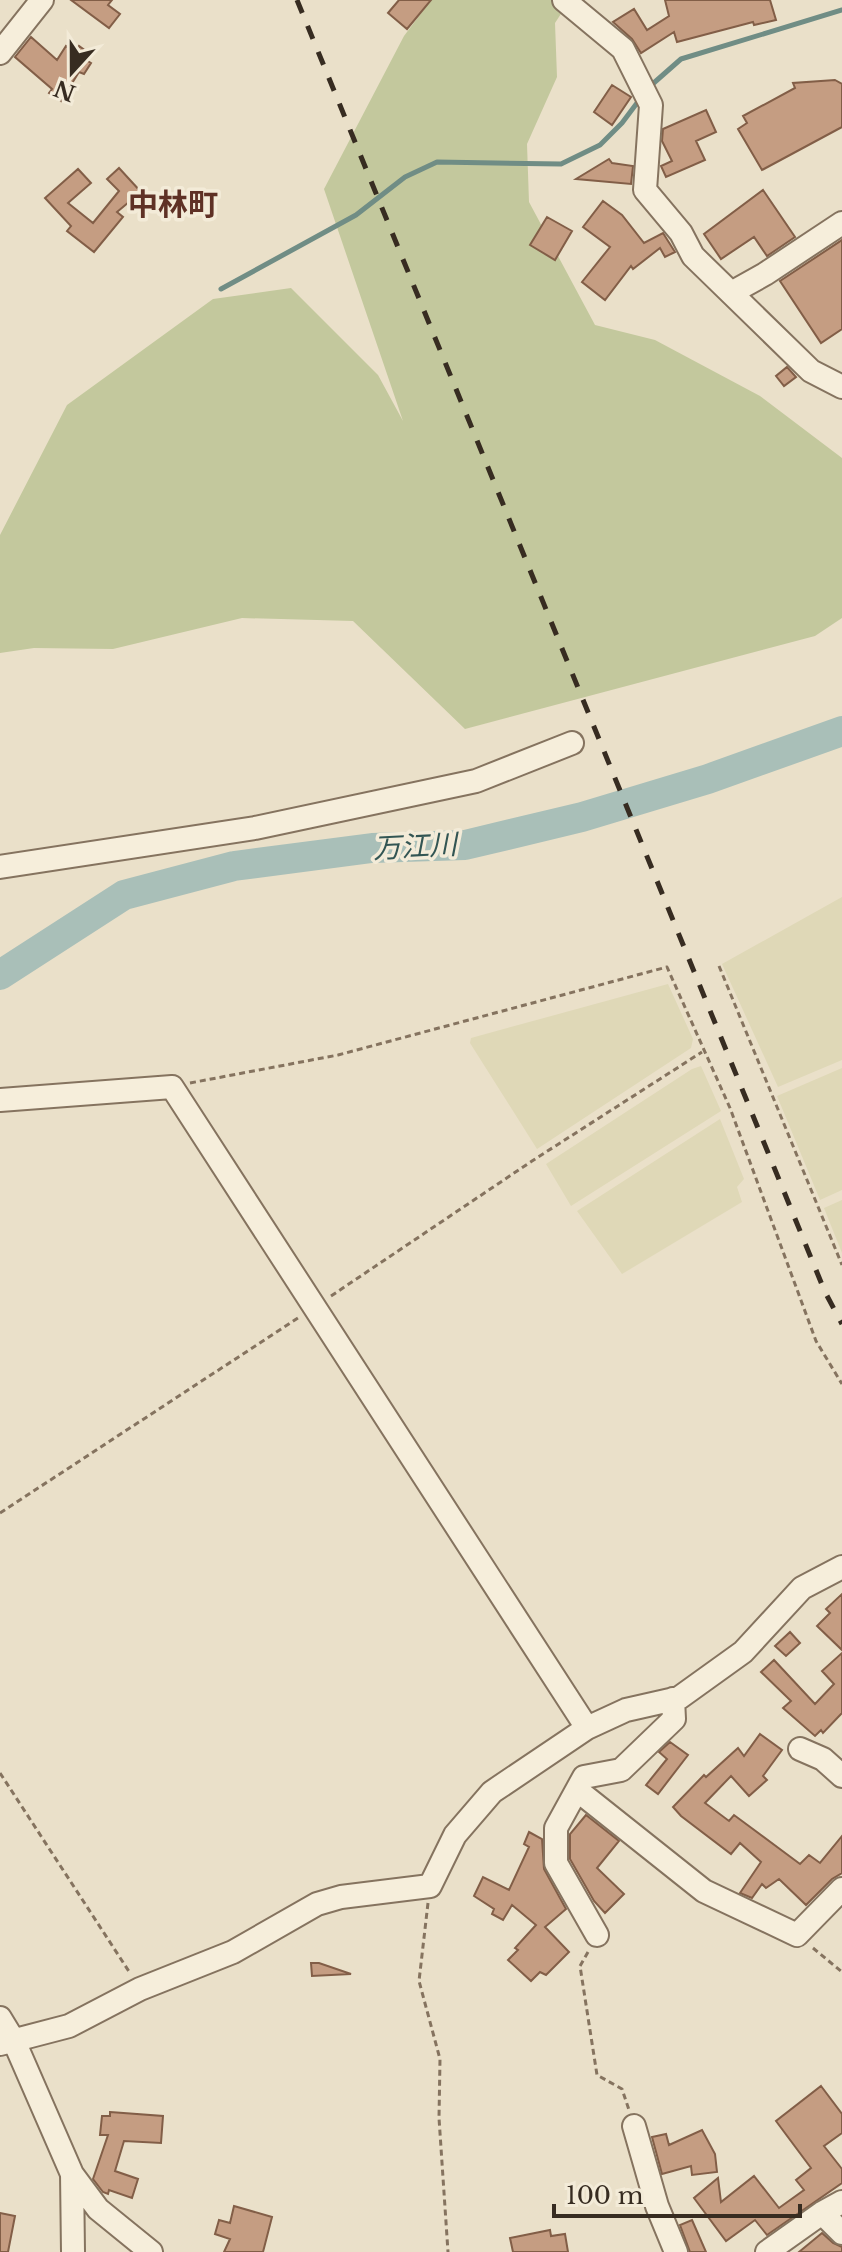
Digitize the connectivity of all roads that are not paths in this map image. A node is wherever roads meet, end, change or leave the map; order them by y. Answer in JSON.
{"nodes":[{"id":1,"x":42,"y":0,"type":"edge"},
{"id":2,"x":564,"y":0,"type":"edge"},
{"id":3,"x":0,"y":53,"type":"edge"},
{"id":4,"x":842,"y":223,"type":"edge"},
{"id":5,"x":731,"y":293,"type":"junction"},
{"id":6,"x":842,"y":387,"type":"edge"},
{"id":7,"x":572,"y":743,"type":"dead end"},
{"id":8,"x":0,"y":867,"type":"edge"},
{"id":9,"x":0,"y":1100,"type":"edge"},
{"id":10,"x":842,"y":1567,"type":"edge"},
{"id":11,"x":673,"y":1699,"type":"junction"},
{"id":12,"x":587,"y":1728,"type":"junction"},
{"id":13,"x":800,"y":1749,"type":"dead end"},
{"id":14,"x":842,"y":1776,"type":"edge"},
{"id":15,"x":577,"y":1790,"type":"junction"},
{"id":16,"x":842,"y":1889,"type":"edge"},
{"id":17,"x":597,"y":1935,"type":"road end"},
{"id":18,"x":0,"y":2018,"type":"edge"},
{"id":19,"x":7,"y":2042,"type":"edge"},
{"id":20,"x":634,"y":2126,"type":"road end"},
{"id":21,"x":72,"y":2174,"type":"junction"},
{"id":22,"x":842,"y":2202,"type":"edge"},
{"id":23,"x":822,"y":2213,"type":"junction"},
{"id":24,"x":842,"y":2233,"type":"edge"},
{"id":25,"x":73,"y":2252,"type":"edge"},
{"id":26,"x":151,"y":2252,"type":"edge"},
{"id":27,"x":676,"y":2252,"type":"edge"},
{"id":28,"x":767,"y":2252,"type":"edge"}],
"edges":[{"from":1,"to":3,"type":"street"},
{"from":2,"to":5,"type":"street"},
{"from":4,"to":5,"type":"street"},
{"from":5,"to":6,"type":"street"},
{"from":7,"to":8,"type":"street"},
{"from":9,"to":12,"type":"street"},
{"from":10,"to":11,"type":"street"},
{"from":11,"to":12,"type":"street"},
{"from":11,"to":15,"type":"street"},
{"from":12,"to":19,"type":"street"},
{"from":13,"to":14,"type":"street"},
{"from":15,"to":16,"type":"street"},
{"from":15,"to":17,"type":"street"},
{"from":18,"to":19,"type":"street"},
{"from":19,"to":21,"type":"street"},
{"from":20,"to":27,"type":"street"},
{"from":21,"to":25,"type":"street"},
{"from":21,"to":26,"type":"street"},
{"from":22,"to":23,"type":"street"},
{"from":23,"to":24,"type":"street"},
{"from":23,"to":28,"type":"street"}]}
